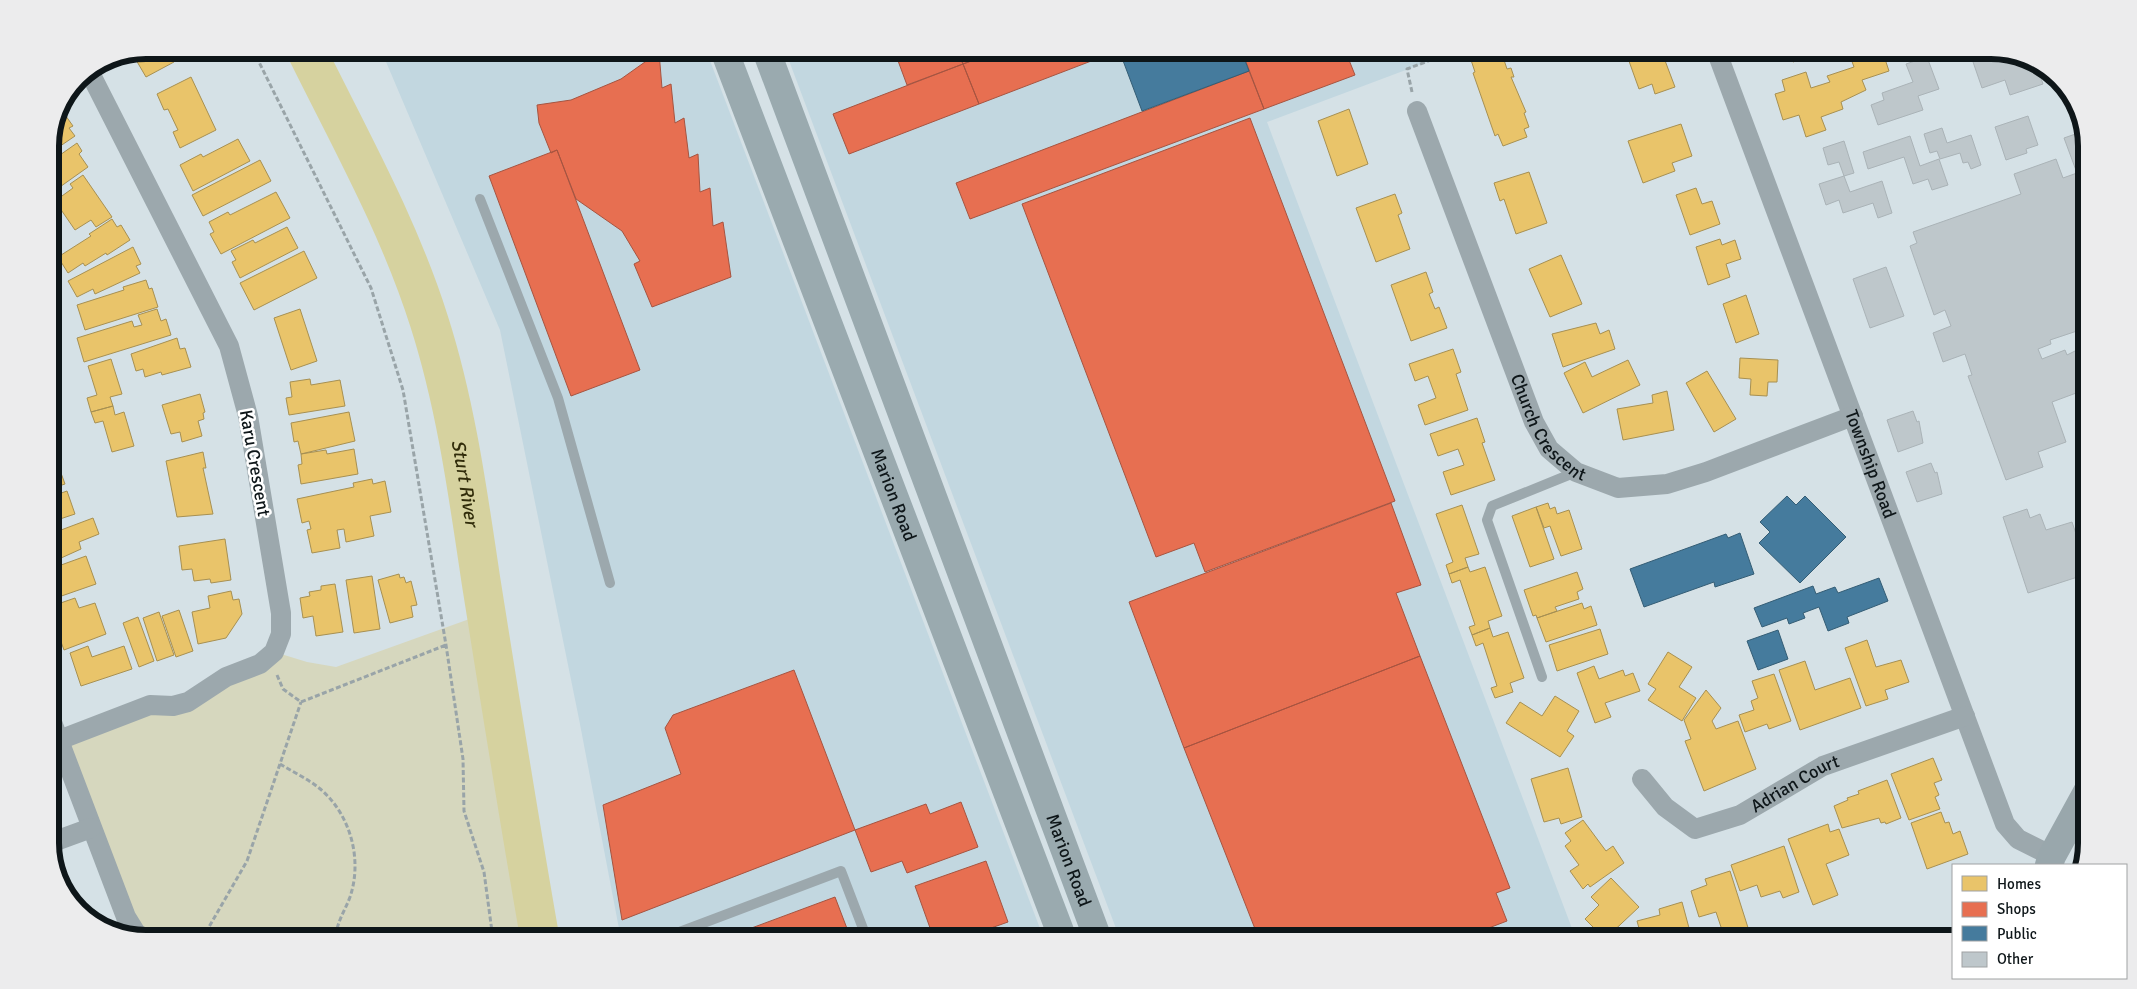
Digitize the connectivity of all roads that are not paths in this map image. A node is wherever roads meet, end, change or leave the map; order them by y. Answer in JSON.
{"nodes":[{"id":1,"x":727,"y":59,"type":"edge"},
{"id":2,"x":769,"y":59,"type":"edge"},
{"id":3,"x":1719,"y":59,"type":"edge"},
{"id":4,"x":91,"y":78,"type":"edge"},
{"id":5,"x":1417,"y":112,"type":"road end"},
{"id":6,"x":480,"y":199,"type":"dead end"},
{"id":7,"x":1853,"y":416,"type":"junction"},
{"id":8,"x":1576,"y":472,"type":"junction"},
{"id":9,"x":610,"y":583,"type":"dead end"},
{"id":10,"x":1542,"y":677,"type":"dead end"},
{"id":11,"x":1965,"y":716,"type":"junction"},
{"id":12,"x":59,"y":740,"type":"joint"},
{"id":13,"x":1642,"y":779,"type":"dead end"},
{"id":14,"x":2078,"y":809,"type":"edge"},
{"id":15,"x":91,"y":828,"type":"junction"},
{"id":16,"x":59,"y":840,"type":"edge"},
{"id":17,"x":2051,"y":861,"type":"edge"},
{"id":18,"x":134,"y":929,"type":"edge"},
{"id":19,"x":685,"y":930,"type":"edge"},
{"id":20,"x":864,"y":930,"type":"edge"},
{"id":21,"x":1060,"y":930,"type":"edge"},
{"id":22,"x":1095,"y":930,"type":"edge"}],
"edges":[{"from":1,"to":21,"type":"main road","name":"Marion Road"},
{"from":2,"to":22,"type":"main road","name":"Marion Road"},
{"from":3,"to":7,"type":"street","name":"Township Road"},
{"from":4,"to":12,"type":"street","name":"Karu Crescent"},
{"from":5,"to":8,"type":"street","name":"Church Crescent"},
{"from":6,"to":9,"type":"lane"},
{"from":7,"to":8,"type":"street","name":"Church Crescent"},
{"from":7,"to":11,"type":"street","name":"Township Road"},
{"from":8,"to":10,"type":"lane"},
{"from":11,"to":13,"type":"street","name":"Adrian Court"},
{"from":11,"to":17,"type":"street","name":"Township Road"},
{"from":12,"to":15,"type":"street"},
{"from":14,"to":17,"type":"street"},
{"from":15,"to":16,"type":"street"},
{"from":15,"to":18,"type":"street"},
{"from":19,"to":20,"type":"lane"}]}
